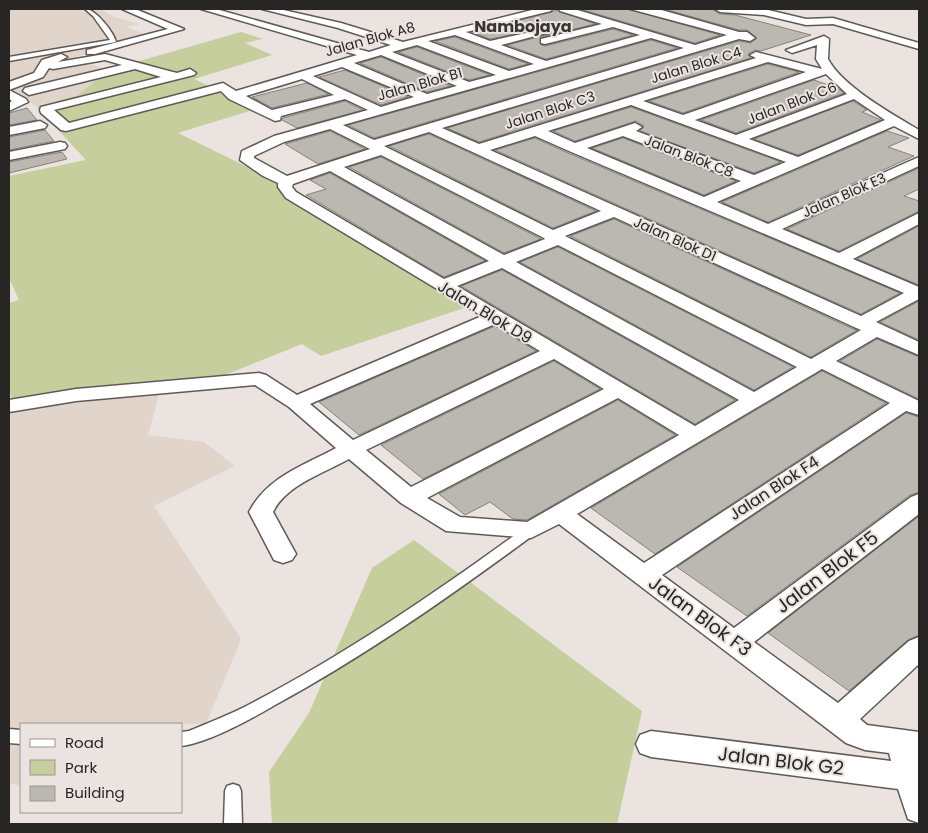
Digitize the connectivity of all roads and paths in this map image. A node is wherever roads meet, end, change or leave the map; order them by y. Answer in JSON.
{"nodes":[{"id":1,"x":87,"y":9,"type":"edge"},
{"id":2,"x":127,"y":9,"type":"edge"},
{"id":3,"x":206,"y":9,"type":"edge"},
{"id":4,"x":267,"y":9,"type":"edge"},
{"id":5,"x":547,"y":9,"type":"edge"},
{"id":6,"x":564,"y":9,"type":"edge"},
{"id":7,"x":607,"y":9,"type":"edge"},
{"id":8,"x":635,"y":9,"type":"edge"},
{"id":9,"x":648,"y":9,"type":"edge"},
{"id":10,"x":719,"y":9,"type":"edge"},
{"id":11,"x":584,"y":15,"type":"junction"},
{"id":12,"x":517,"y":16,"type":"junction"},
{"id":13,"x":614,"y":24,"type":"junction"},
{"id":14,"x":554,"y":28,"type":"junction"},
{"id":15,"x":454,"y":31,"type":"junction"},
{"id":16,"x":909,"y":31,"type":"dead end"},
{"id":17,"x":572,"y":34,"type":"junction"},
{"id":18,"x":875,"y":34,"type":"junction"},
{"id":19,"x":528,"y":35,"type":"junction"},
{"id":20,"x":652,"y":35,"type":"junction"},
{"id":21,"x":824,"y":39,"type":"junction"},
{"id":22,"x":417,"y":41,"type":"junction"},
{"id":23,"x":545,"y":41,"type":"junction"},
{"id":24,"x":745,"y":41,"type":"junction"},
{"id":25,"x":490,"y":44,"type":"junction"},
{"id":26,"x":402,"y":45,"type":"junction"},
{"id":27,"x":919,"y":46,"type":"edge"},
{"id":28,"x":698,"y":49,"type":"junction"},
{"id":29,"x":382,"y":52,"type":"junction"},
{"id":30,"x":584,"y":54,"type":"junction"},
{"id":31,"x":367,"y":55,"type":"junction"},
{"id":32,"x":769,"y":58,"type":"junction"},
{"id":33,"x":9,"y":59,"type":"edge"},
{"id":34,"x":822,"y":59,"type":"junction"},
{"id":35,"x":343,"y":63,"type":"junction"},
{"id":36,"x":546,"y":65,"type":"junction"},
{"id":37,"x":53,"y":66,"type":"dead end"},
{"id":38,"x":135,"y":66,"type":"junction"},
{"id":39,"x":818,"y":72,"type":"junction"},
{"id":40,"x":512,"y":74,"type":"junction"},
{"id":41,"x":302,"y":75,"type":"junction"},
{"id":42,"x":609,"y":75,"type":"junction"},
{"id":43,"x":199,"y":77,"type":"junction"},
{"id":44,"x":833,"y":77,"type":"junction"},
{"id":45,"x":625,"y":81,"type":"dead end"},
{"id":46,"x":9,"y":86,"type":"edge"},
{"id":47,"x":468,"y":86,"type":"junction"},
{"id":48,"x":222,"y":87,"type":"junction"},
{"id":49,"x":641,"y":87,"type":"dead end"},
{"id":50,"x":561,"y":90,"type":"junction"},
{"id":51,"x":29,"y":92,"type":"dead end"},
{"id":52,"x":657,"y":93,"type":"junction"},
{"id":53,"x":9,"y":94,"type":"edge"},
{"id":54,"x":857,"y":94,"type":"junction"},
{"id":55,"x":347,"y":95,"type":"junction"},
{"id":56,"x":233,"y":96,"type":"junction"},
{"id":57,"x":426,"y":98,"type":"junction"},
{"id":58,"x":631,"y":101,"type":"junction"},
{"id":59,"x":9,"y":107,"type":"edge"},
{"id":60,"x":380,"y":111,"type":"junction"},
{"id":61,"x":676,"y":117,"type":"junction"},
{"id":62,"x":894,"y":121,"type":"junction"},
{"id":63,"x":331,"y":124,"type":"junction"},
{"id":64,"x":40,"y":125,"type":"dead end"},
{"id":65,"x":431,"y":128,"type":"junction"},
{"id":66,"x":9,"y":131,"type":"edge"},
{"id":67,"x":535,"y":131,"type":"junction"},
{"id":68,"x":623,"y":131,"type":"junction"},
{"id":69,"x":919,"y":135,"type":"edge"},
{"id":70,"x":737,"y":139,"type":"junction"},
{"id":71,"x":60,"y":146,"type":"dead end"},
{"id":72,"x":377,"y":148,"type":"junction"},
{"id":73,"x":574,"y":148,"type":"junction"},
{"id":74,"x":478,"y":149,"type":"junction"},
{"id":75,"x":9,"y":156,"type":"edge"},
{"id":76,"x":919,"y":161,"type":"edge"},
{"id":77,"x":799,"y":162,"type":"junction"},
{"id":78,"x":331,"y":166,"type":"junction"},
{"id":79,"x":286,"y":181,"type":"junction"},
{"id":80,"x":754,"y":181,"type":"junction"},
{"id":81,"x":704,"y":202,"type":"junction"},
{"id":82,"x":614,"y":211,"type":"junction"},
{"id":83,"x":919,"y":218,"type":"edge"},
{"id":84,"x":769,"y":229,"type":"junction"},
{"id":85,"x":555,"y":237,"type":"junction"},
{"id":86,"x":841,"y":259,"type":"junction"},
{"id":87,"x":502,"y":261,"type":"junction"},
{"id":88,"x":441,"y":286,"type":"junction"},
{"id":89,"x":919,"y":293,"type":"edge"},
{"id":90,"x":495,"y":317,"type":"junction"},
{"id":91,"x":868,"y":326,"type":"junction"},
{"id":92,"x":919,"y":349,"type":"edge"},
{"id":93,"x":554,"y":352,"type":"junction"},
{"id":94,"x":817,"y":364,"type":"junction"},
{"id":95,"x":618,"y":390,"type":"junction"},
{"id":96,"x":755,"y":401,"type":"junction"},
{"id":97,"x":296,"y":402,"type":"junction"},
{"id":98,"x":9,"y":406,"type":"edge"},
{"id":99,"x":912,"y":406,"type":"edge"},
{"id":100,"x":695,"y":435,"type":"junction"},
{"id":101,"x":351,"y":448,"type":"junction"},
{"id":102,"x":409,"y":498,"type":"junction"},
{"id":103,"x":919,"y":502,"type":"edge"},
{"id":104,"x":560,"y":513,"type":"junction"},
{"id":105,"x":531,"y":530,"type":"junction"},
{"id":106,"x":283,"y":554,"type":"dead end"},
{"id":107,"x":644,"y":575,"type":"junction"},
{"id":108,"x":735,"y":642,"type":"junction"},
{"id":109,"x":919,"y":648,"type":"edge"},
{"id":110,"x":840,"y":719,"type":"junction"},
{"id":111,"x":182,"y":739,"type":"edge"},
{"id":112,"x":651,"y":744,"type":"dead end"},
{"id":113,"x":910,"y":744,"type":"edge"},
{"id":114,"x":915,"y":778,"type":"edge"},
{"id":115,"x":232,"y":791,"type":"dead end"},
{"id":116,"x":919,"y":809,"type":"edge"},
{"id":117,"x":233,"y":824,"type":"edge"}],
"edges":[{"from":1,"to":33,"type":"lane"},
{"from":2,"to":46,"type":"street"},
{"from":3,"to":31,"type":"street"},
{"from":4,"to":26,"type":"street"},
{"from":5,"to":12,"type":"street","name":"Jalan Blok A8"},
{"from":6,"to":11,"type":"street"},
{"from":7,"to":11,"type":"street"},
{"from":8,"to":24,"type":"street"},
{"from":9,"to":24,"type":"street"},
{"from":10,"to":18,"type":"street"},
{"from":10,"to":21,"type":"street"},
{"from":11,"to":13,"type":"street"},
{"from":12,"to":14,"type":"street"},
{"from":12,"to":15,"type":"street","name":"Jalan Blok A8"},
{"from":13,"to":17,"type":"street"},
{"from":13,"to":20,"type":"street"},
{"from":14,"to":17,"type":"street"},
{"from":14,"to":19,"type":"street"},
{"from":15,"to":22,"type":"street","name":"Jalan Blok A8"},
{"from":15,"to":25,"type":"street"},
{"from":16,"to":18,"type":"street"},
{"from":17,"to":23,"type":"street"},
{"from":18,"to":27,"type":"street"},
{"from":19,"to":23,"type":"street"},
{"from":19,"to":25,"type":"street"},
{"from":20,"to":28,"type":"street"},
{"from":20,"to":30,"type":"street","name":"Jalan Blok B1"},
{"from":21,"to":34,"type":"street"},
{"from":21,"to":34,"type":"street"},
{"from":22,"to":26,"type":"street","name":"Jalan Blok A8"},
{"from":22,"to":40,"type":"street"},
{"from":23,"to":30,"type":"street"},
{"from":24,"to":28,"type":"street"},
{"from":24,"to":32,"type":"street"},
{"from":25,"to":36,"type":"street"},
{"from":26,"to":29,"type":"street","name":"Jalan Blok A8"},
{"from":28,"to":42,"type":"street"},
{"from":29,"to":31,"type":"street","name":"Jalan Blok A8"},
{"from":29,"to":47,"type":"street"},
{"from":30,"to":36,"type":"street","name":"Jalan Blok B1"},
{"from":31,"to":35,"type":"street","name":"Jalan Blok A8"},
{"from":32,"to":39,"type":"street"},
{"from":32,"to":52,"type":"street","name":"Jalan Blok C4"},
{"from":34,"to":44,"type":"street"},
{"from":35,"to":41,"type":"street","name":"Jalan Blok A8"},
{"from":35,"to":57,"type":"street"},
{"from":36,"to":40,"type":"street","name":"Jalan Blok B1"},
{"from":37,"to":38,"type":"street"},
{"from":38,"to":43,"type":"street"},
{"from":38,"to":51,"type":"street"},
{"from":39,"to":44,"type":"street"},
{"from":39,"to":61,"type":"street"},
{"from":40,"to":47,"type":"street","name":"Jalan Blok B1"},
{"from":40,"to":50,"type":"street"},
{"from":41,"to":55,"type":"street"},
{"from":41,"to":56,"type":"street","name":"Jalan Blok A8"},
{"from":42,"to":45,"type":"street"},
{"from":42,"to":50,"type":"street"},
{"from":43,"to":48,"type":"street"},
{"from":43,"to":48,"type":"street"},
{"from":44,"to":54,"type":"street"},
{"from":47,"to":57,"type":"street","name":"Jalan Blok B1"},
{"from":48,"to":56,"type":"street"},
{"from":49,"to":52,"type":"street"},
{"from":50,"to":65,"type":"street"},
{"from":52,"to":58,"type":"street","name":"Jalan Blok C4"},
{"from":53,"to":59,"type":"street"},
{"from":54,"to":62,"type":"street"},
{"from":54,"to":70,"type":"street","name":"Jalan Blok C6"},
{"from":55,"to":56,"type":"street"},
{"from":55,"to":60,"type":"street"},
{"from":57,"to":60,"type":"street","name":"Jalan Blok B1"},
{"from":58,"to":61,"type":"street"},
{"from":58,"to":67,"type":"street","name":"Jalan Blok C3"},
{"from":60,"to":63,"type":"street","name":"Jalan Blok B1"},
{"from":61,"to":68,"type":"street"},
{"from":61,"to":70,"type":"street"},
{"from":62,"to":69,"type":"street"},
{"from":62,"to":77,"type":"street"},
{"from":63,"to":72,"type":"street"},
{"from":63,"to":79,"type":"street","name":"Jalan Blok B1"},
{"from":64,"to":66,"type":"street"},
{"from":65,"to":72,"type":"street"},
{"from":65,"to":74,"type":"street","name":"Jalan Blok D1"},
{"from":67,"to":73,"type":"street"},
{"from":67,"to":74,"type":"street","name":"Jalan Blok C3"},
{"from":68,"to":73,"type":"street"},
{"from":68,"to":80,"type":"street","name":"Jalan Blok C8"},
{"from":70,"to":77,"type":"street"},
{"from":71,"to":75,"type":"street"},
{"from":72,"to":78,"type":"street"},
{"from":72,"to":85,"type":"street"},
{"from":73,"to":81,"type":"street"},
{"from":74,"to":82,"type":"street","name":"Jalan Blok D1"},
{"from":76,"to":84,"type":"street","name":"Jalan Blok E3"},
{"from":77,"to":80,"type":"street"},
{"from":78,"to":79,"type":"street"},
{"from":78,"to":87,"type":"street"},
{"from":79,"to":88,"type":"street","name":"Jalan Blok D9"},
{"from":80,"to":81,"type":"street"},
{"from":81,"to":84,"type":"street"},
{"from":82,"to":85,"type":"street"},
{"from":82,"to":91,"type":"street","name":"Jalan Blok D1"},
{"from":83,"to":86,"type":"street"},
{"from":84,"to":86,"type":"street"},
{"from":85,"to":87,"type":"street"},
{"from":85,"to":94,"type":"street"},
{"from":86,"to":89,"type":"street"},
{"from":87,"to":88,"type":"street"},
{"from":87,"to":96,"type":"street"},
{"from":88,"to":90,"type":"street","name":"Jalan Blok D9"},
{"from":89,"to":91,"type":"street"},
{"from":90,"to":93,"type":"street","name":"Jalan Blok D9"},
{"from":90,"to":97,"type":"street"},
{"from":91,"to":92,"type":"street","name":"Jalan Blok D1"},
{"from":91,"to":94,"type":"street"},
{"from":93,"to":95,"type":"street","name":"Jalan Blok D9"},
{"from":93,"to":101,"type":"street"},
{"from":94,"to":96,"type":"street"},
{"from":94,"to":99,"type":"street"},
{"from":95,"to":100,"type":"street","name":"Jalan Blok D9"},
{"from":95,"to":102,"type":"street"},
{"from":96,"to":100,"type":"street"},
{"from":97,"to":98,"type":"street"},
{"from":97,"to":101,"type":"street"},
{"from":99,"to":107,"type":"street","name":"Jalan Blok F4"},
{"from":100,"to":104,"type":"street"},
{"from":101,"to":102,"type":"street"},
{"from":101,"to":106,"type":"street"},
{"from":102,"to":105,"type":"street"},
{"from":103,"to":108,"type":"street","name":"Jalan Blok F5"},
{"from":104,"to":105,"type":"street"},
{"from":104,"to":107,"type":"street","name":"Jalan Blok F3"},
{"from":105,"to":111,"type":"lane"},
{"from":107,"to":108,"type":"street","name":"Jalan Blok F3"},
{"from":108,"to":110,"type":"street","name":"Jalan Blok F3"},
{"from":109,"to":110,"type":"street"},
{"from":110,"to":113,"type":"street","name":"Jalan Blok F3"},
{"from":112,"to":114,"type":"street","name":"Jalan Blok G2"},
{"from":113,"to":114,"type":"street"},
{"from":114,"to":116,"type":"street"},
{"from":115,"to":117,"type":"lane"}]}
